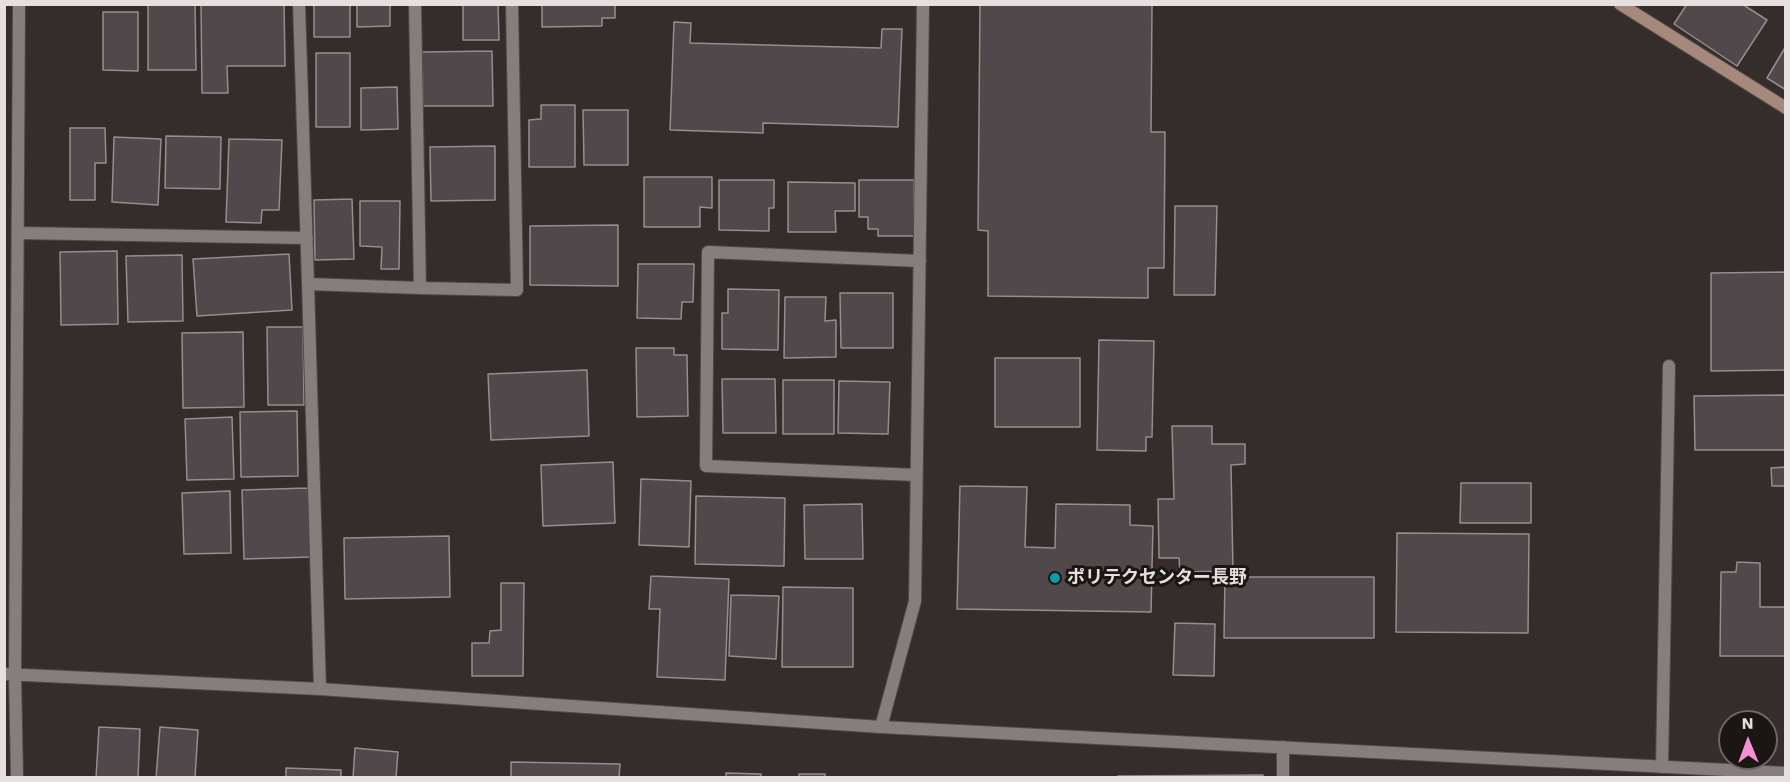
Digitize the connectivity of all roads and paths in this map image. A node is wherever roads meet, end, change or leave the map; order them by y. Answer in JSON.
{"nodes":[{"id":1,"x":19,"y":4,"type":"edge"},
{"id":2,"x":299,"y":4,"type":"edge"},
{"id":3,"x":415,"y":4,"type":"edge"},
{"id":4,"x":512,"y":4,"type":"edge"},
{"id":5,"x":923,"y":4,"type":"edge"},
{"id":6,"x":1620,"y":4,"type":"edge"},
{"id":7,"x":1785,"y":108,"type":"edge"},
{"id":8,"x":18,"y":233,"type":"junction"},
{"id":9,"x":307,"y":238,"type":"junction"},
{"id":10,"x":920,"y":261,"type":"junction"},
{"id":11,"x":308,"y":284,"type":"junction"},
{"id":12,"x":420,"y":288,"type":"junction"},
{"id":13,"x":1669,"y":366,"type":"dead end"},
{"id":14,"x":916,"y":475,"type":"junction"},
{"id":15,"x":10,"y":674,"type":"edge"},
{"id":16,"x":320,"y":689,"type":"junction"},
{"id":17,"x":881,"y":727,"type":"junction"},
{"id":18,"x":1283,"y":747,"type":"junction"},
{"id":19,"x":1662,"y":767,"type":"junction"},
{"id":20,"x":1785,"y":773,"type":"edge"},
{"id":21,"x":17,"y":777,"type":"edge"},
{"id":22,"x":1283,"y":777,"type":"edge"}],
"edges":[{"from":1,"to":8,"type":"street"},
{"from":2,"to":9,"type":"street"},
{"from":3,"to":12,"type":"street"},
{"from":4,"to":12,"type":"street"},
{"from":5,"to":10,"type":"street"},
{"from":6,"to":7,"type":"main road"},
{"from":8,"to":9,"type":"street"},
{"from":8,"to":15,"type":"street"},
{"from":9,"to":11,"type":"street"},
{"from":10,"to":14,"type":"street"},
{"from":10,"to":14,"type":"street"},
{"from":11,"to":12,"type":"street"},
{"from":11,"to":16,"type":"street"},
{"from":13,"to":19,"type":"street"},
{"from":14,"to":17,"type":"street"},
{"from":15,"to":16,"type":"street"},
{"from":15,"to":21,"type":"street"},
{"from":16,"to":17,"type":"street"},
{"from":17,"to":18,"type":"street"},
{"from":18,"to":19,"type":"street"},
{"from":18,"to":22,"type":"street"},
{"from":19,"to":20,"type":"street"}]}
